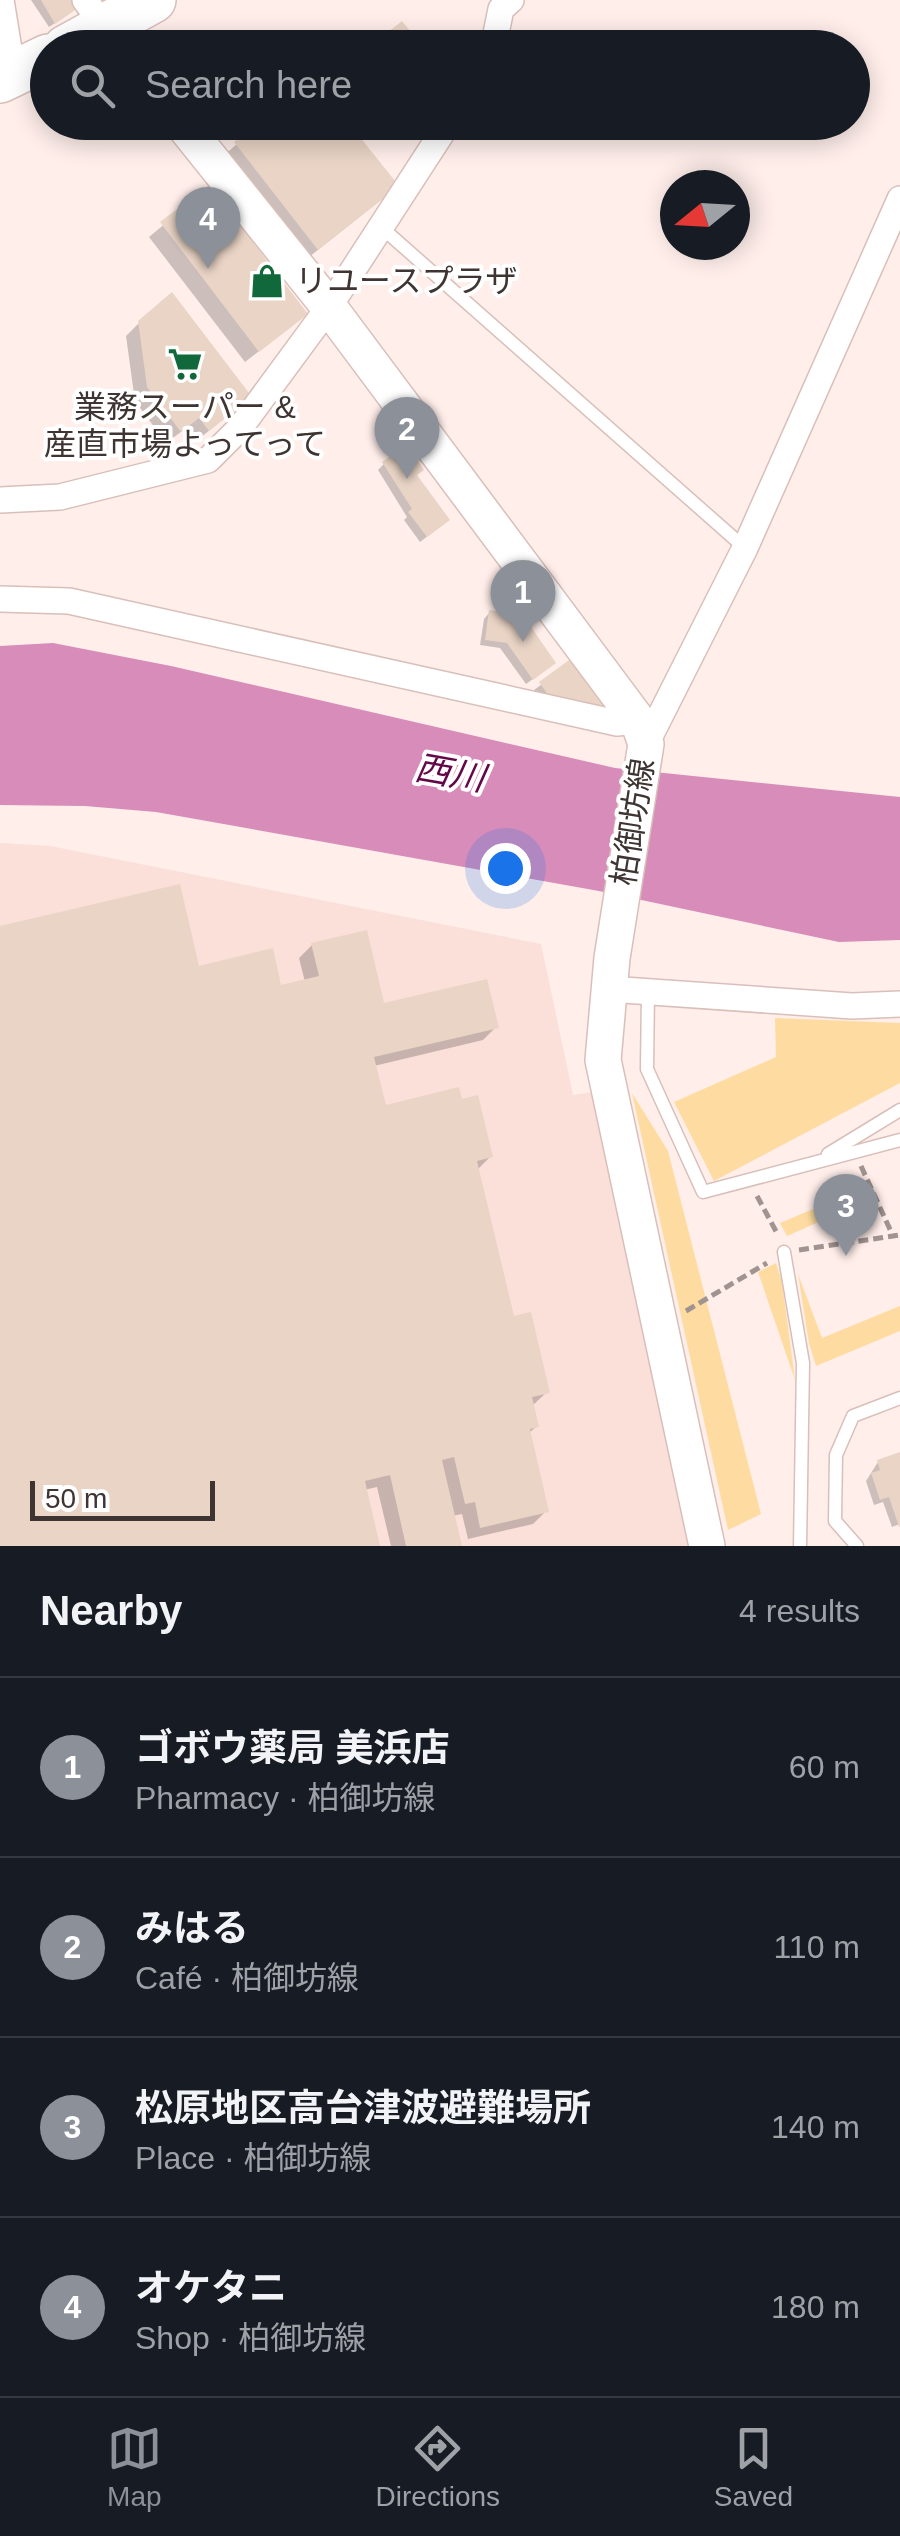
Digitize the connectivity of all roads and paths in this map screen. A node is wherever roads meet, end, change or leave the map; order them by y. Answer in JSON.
{"nodes":[{"id":1,"x":1,"y":0,"type":"edge"},
{"id":2,"x":152,"y":0,"type":"edge"},
{"id":3,"x":502,"y":3,"type":"edge"},
{"id":4,"x":96,"y":30,"type":"edge"},
{"id":5,"x":497,"y":30,"type":"edge"},
{"id":6,"x":20,"y":70,"type":"edge"},
{"id":7,"x":195,"y":140,"type":"edge"},
{"id":8,"x":437,"y":140,"type":"edge"},
{"id":9,"x":900,"y":199,"type":"edge"},
{"id":10,"x":381,"y":227,"type":"junction"},
{"id":11,"x":889,"y":247,"type":"edge"},
{"id":12,"x":329,"y":307,"type":"junction"},
{"id":13,"x":0,"y":500,"type":"edge"},
{"id":14,"x":745,"y":548,"type":"junction"},
{"id":15,"x":0,"y":599,"type":"edge"},
{"id":16,"x":642,"y":732,"type":"junction"},
{"id":17,"x":610,"y":974,"type":"junction"},
{"id":18,"x":648,"y":992,"type":"junction"},
{"id":19,"x":900,"y":1004,"type":"edge"},
{"id":20,"x":900,"y":1110,"type":"edge"},
{"id":21,"x":900,"y":1140,"type":"edge"},
{"id":22,"x":859,"y":1162,"type":"dead end"},
{"id":23,"x":813,"y":1163,"type":"junction"},
{"id":24,"x":754,"y":1192,"type":"dead end"},
{"id":25,"x":896,"y":1235,"type":"edge"},
{"id":26,"x":780,"y":1250,"type":"junction"},
{"id":27,"x":676,"y":1317,"type":"dead end"},
{"id":28,"x":900,"y":1398,"type":"edge"},
{"id":29,"x":707,"y":1546,"type":"edge"},
{"id":30,"x":800,"y":1546,"type":"edge"},
{"id":31,"x":856,"y":1546,"type":"edge"}],
"edges":[{"from":1,"to":6,"type":"street"},
{"from":2,"to":4,"type":"highway"},
{"from":3,"to":5,"type":"street"},
{"from":7,"to":12,"type":"main road","name":"柏御坊線"},
{"from":8,"to":10,"type":"street"},
{"from":9,"to":11,"type":"street"},
{"from":10,"to":12,"type":"street"},
{"from":10,"to":14,"type":"lane"},
{"from":11,"to":14,"type":"street"},
{"from":12,"to":13,"type":"street"},
{"from":12,"to":16,"type":"main road","name":"柏御坊線"},
{"from":14,"to":16,"type":"street"},
{"from":15,"to":16,"type":"street"},
{"from":16,"to":17,"type":"main road","name":"柏御坊線"},
{"from":17,"to":18,"type":"street"},
{"from":17,"to":29,"type":"main road","name":"柏御坊線"},
{"from":18,"to":19,"type":"street"},
{"from":18,"to":23,"type":"lane"},
{"from":20,"to":23,"type":"lane"},
{"from":21,"to":23,"type":"lane"},
{"from":22,"to":25,"type":"path"},
{"from":24,"to":26,"type":"path"},
{"from":25,"to":26,"type":"path"},
{"from":26,"to":27,"type":"path"},
{"from":26,"to":30,"type":"lane"},
{"from":28,"to":31,"type":"lane"}]}
